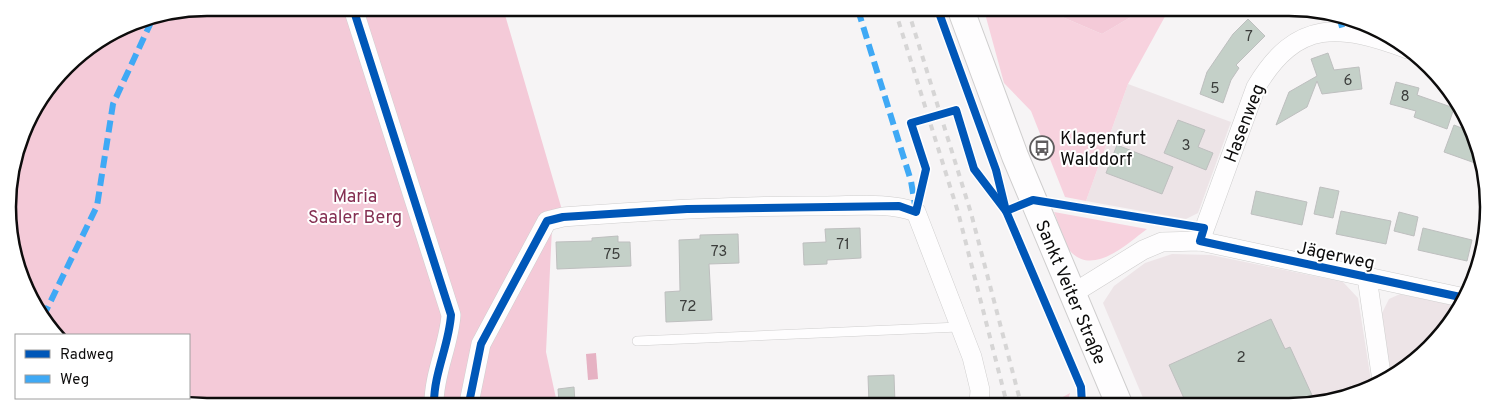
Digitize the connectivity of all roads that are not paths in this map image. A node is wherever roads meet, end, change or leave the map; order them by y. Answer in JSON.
{"nodes":[{"id":1,"x":355,"y":16,"type":"edge"},
{"id":2,"x":964,"y":16,"type":"edge"},
{"id":3,"x":1380,"y":40,"type":"edge"},
{"id":4,"x":1200,"y":241,"type":"junction"},
{"id":5,"x":1367,"y":278,"type":"junction"},
{"id":6,"x":1072,"y":294,"type":"junction"},
{"id":7,"x":1457,"y":296,"type":"edge"},
{"id":8,"x":960,"y":327,"type":"junction"},
{"id":9,"x":637,"y":341,"type":"dead end"},
{"id":10,"x":1381,"y":374,"type":"edge"},
{"id":11,"x":435,"y":398,"type":"edge"},
{"id":12,"x":470,"y":398,"type":"edge"},
{"id":13,"x":979,"y":398,"type":"edge"},
{"id":14,"x":1115,"y":398,"type":"edge"}],
"edges":[{"from":1,"to":11,"type":"street"},
{"from":2,"to":6,"type":"main road","name":"Sankt Veiter Straße"},
{"from":3,"to":4,"type":"street","name":"Hasenweg"},
{"from":4,"to":5,"type":"street","name":"Jägerweg"},
{"from":4,"to":6,"type":"street","name":"Jägerweg"},
{"from":5,"to":7,"type":"street","name":"Jägerweg"},
{"from":5,"to":10,"type":"street"},
{"from":6,"to":14,"type":"main road","name":"Sankt Veiter Straße"},
{"from":8,"to":9,"type":"lane"},
{"from":8,"to":12,"type":"street"},
{"from":8,"to":13,"type":"street"}]}
